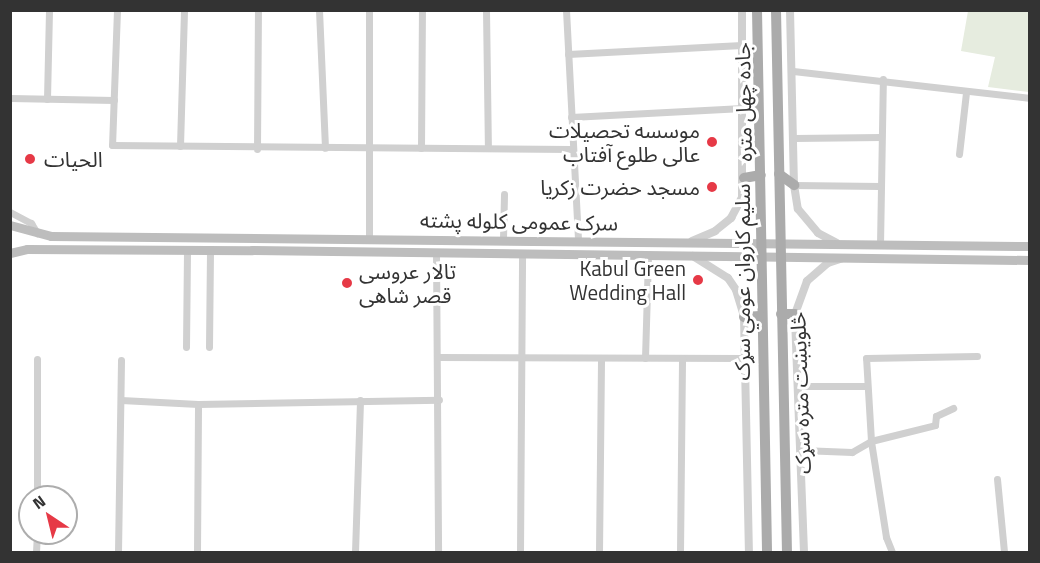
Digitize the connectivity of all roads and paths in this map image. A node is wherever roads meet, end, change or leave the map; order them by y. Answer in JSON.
{"nodes":[{"id":1,"x":49,"y":10,"type":"edge"},
{"id":2,"x":117,"y":10,"type":"edge"},
{"id":3,"x":184,"y":10,"type":"edge"},
{"id":4,"x":258,"y":10,"type":"edge"},
{"id":5,"x":319,"y":10,"type":"edge"},
{"id":6,"x":369,"y":10,"type":"edge"},
{"id":7,"x":422,"y":10,"type":"edge"},
{"id":8,"x":486,"y":10,"type":"edge"},
{"id":9,"x":566,"y":10,"type":"edge"},
{"id":10,"x":742,"y":10,"type":"edge"},
{"id":11,"x":757,"y":10,"type":"edge"},
{"id":12,"x":776,"y":10,"type":"edge"},
{"id":13,"x":790,"y":10,"type":"edge"},
{"id":14,"x":742,"y":45,"type":"junction"},
{"id":15,"x":568,"y":54,"type":"junction"},
{"id":16,"x":793,"y":71,"type":"junction"},
{"id":17,"x":883,"y":79,"type":"junction"},
{"id":18,"x":966,"y":93,"type":"junction"},
{"id":19,"x":10,"y":98,"type":"edge"},
{"id":20,"x":1029,"y":98,"type":"edge"},
{"id":21,"x":47,"y":99,"type":"junction"},
{"id":22,"x":114,"y":100,"type":"junction"},
{"id":23,"x":743,"y":108,"type":"junction"},
{"id":24,"x":571,"y":117,"type":"junction"},
{"id":25,"x":881,"y":137,"type":"junction"},
{"id":26,"x":794,"y":138,"type":"junction"},
{"id":27,"x":180,"y":146,"type":"junction"},
{"id":28,"x":325,"y":148,"type":"junction"},
{"id":29,"x":421,"y":148,"type":"junction"},
{"id":30,"x":488,"y":148,"type":"junction"},
{"id":31,"x":571,"y":148,"type":"junction"},
{"id":32,"x":257,"y":149,"type":"junction"},
{"id":33,"x":372,"y":149,"type":"junction"},
{"id":34,"x":959,"y":154,"type":"dead end"},
{"id":35,"x":779,"y":174,"type":"junction"},
{"id":36,"x":760,"y":175,"type":"junction"},
{"id":37,"x":744,"y":178,"type":"junction"},
{"id":38,"x":794,"y":185,"type":"junction"},
{"id":39,"x":880,"y":186,"type":"junction"},
{"id":40,"x":504,"y":194,"type":"dead end"},
{"id":41,"x":10,"y":212,"type":"edge"},
{"id":42,"x":10,"y":225,"type":"edge"},
{"id":43,"x":37,"y":233,"type":"junction"},
{"id":44,"x":369,"y":237,"type":"junction"},
{"id":45,"x":503,"y":240,"type":"junction"},
{"id":46,"x":578,"y":240,"type":"junction"},
{"id":47,"x":692,"y":241,"type":"junction"},
{"id":48,"x":760,"y":242,"type":"junction"},
{"id":49,"x":780,"y":242,"type":"junction"},
{"id":50,"x":837,"y":243,"type":"junction"},
{"id":51,"x":880,"y":244,"type":"junction"},
{"id":52,"x":1029,"y":246,"type":"edge"},
{"id":53,"x":187,"y":250,"type":"junction"},
{"id":54,"x":210,"y":250,"type":"junction"},
{"id":55,"x":10,"y":253,"type":"edge"},
{"id":56,"x":436,"y":253,"type":"junction"},
{"id":57,"x":522,"y":254,"type":"junction"},
{"id":58,"x":690,"y":254,"type":"junction"},
{"id":59,"x":648,"y":255,"type":"junction"},
{"id":60,"x":760,"y":255,"type":"junction"},
{"id":61,"x":780,"y":255,"type":"junction"},
{"id":62,"x":844,"y":258,"type":"junction"},
{"id":63,"x":1029,"y":260,"type":"edge"},
{"id":64,"x":795,"y":314,"type":"junction"},
{"id":65,"x":780,"y":315,"type":"junction"},
{"id":66,"x":760,"y":316,"type":"junction"},
{"id":67,"x":744,"y":317,"type":"junction"},
{"id":68,"x":186,"y":347,"type":"dead end"},
{"id":69,"x":209,"y":347,"type":"dead end"},
{"id":70,"x":977,"y":356,"type":"dead end"},
{"id":71,"x":437,"y":357,"type":"junction"},
{"id":72,"x":520,"y":358,"type":"junction"},
{"id":73,"x":645,"y":358,"type":"junction"},
{"id":74,"x":682,"y":358,"type":"junction"},
{"id":75,"x":745,"y":358,"type":"junction"},
{"id":76,"x":37,"y":359,"type":"dead end"},
{"id":77,"x":601,"y":359,"type":"junction"},
{"id":78,"x":121,"y":360,"type":"dead end"},
{"id":79,"x":799,"y":386,"type":"junction"},
{"id":80,"x":867,"y":386,"type":"junction"},
{"id":81,"x":121,"y":400,"type":"junction"},
{"id":82,"x":360,"y":400,"type":"junction"},
{"id":83,"x":439,"y":400,"type":"junction"},
{"id":84,"x":198,"y":404,"type":"junction"},
{"id":85,"x":953,"y":408,"type":"dead end"},
{"id":86,"x":871,"y":441,"type":"junction"},
{"id":87,"x":801,"y":450,"type":"junction"},
{"id":88,"x":997,"y":479,"type":"dead end"},
{"id":89,"x":37,"y":485,"type":"edge"},
{"id":90,"x":118,"y":552,"type":"edge"},
{"id":91,"x":197,"y":552,"type":"edge"},
{"id":92,"x":355,"y":552,"type":"edge"},
{"id":93,"x":438,"y":552,"type":"edge"},
{"id":94,"x":520,"y":552,"type":"edge"},
{"id":95,"x":599,"y":552,"type":"edge"},
{"id":96,"x":680,"y":552,"type":"edge"},
{"id":97,"x":749,"y":552,"type":"edge"},
{"id":98,"x":767,"y":552,"type":"edge"},
{"id":99,"x":786,"y":552,"type":"edge"},
{"id":100,"x":804,"y":552,"type":"edge"},
{"id":101,"x":892,"y":552,"type":"edge"},
{"id":102,"x":1004,"y":552,"type":"edge"}],
"edges":[{"from":1,"to":21,"type":"street"},
{"from":2,"to":22,"type":"street"},
{"from":3,"to":27,"type":"street"},
{"from":4,"to":32,"type":"street"},
{"from":5,"to":28,"type":"street"},
{"from":6,"to":33,"type":"street"},
{"from":7,"to":29,"type":"street"},
{"from":8,"to":30,"type":"street"},
{"from":9,"to":15,"type":"street"},
{"from":10,"to":14,"type":"street","name":"جاده چهل متره"},
{"from":11,"to":36,"type":"main road","name":"سلیم کاروان عومي سړک"},
{"from":12,"to":35,"type":"main road"},
{"from":13,"to":16,"type":"street"},
{"from":14,"to":15,"type":"street"},
{"from":14,"to":23,"type":"street","name":"جاده چهل متره"},
{"from":15,"to":24,"type":"street"},
{"from":16,"to":17,"type":"street"},
{"from":16,"to":26,"type":"street"},
{"from":17,"to":18,"type":"street"},
{"from":17,"to":25,"type":"street"},
{"from":18,"to":20,"type":"street"},
{"from":18,"to":34,"type":"street"},
{"from":19,"to":21,"type":"street"},
{"from":21,"to":22,"type":"street"},
{"from":22,"to":27,"type":"street"},
{"from":23,"to":24,"type":"street"},
{"from":23,"to":37,"type":"street","name":"جاده چهل متره"},
{"from":24,"to":31,"type":"street"},
{"from":25,"to":26,"type":"street"},
{"from":25,"to":39,"type":"street"},
{"from":26,"to":38,"type":"street"},
{"from":27,"to":32,"type":"street"},
{"from":28,"to":32,"type":"street"},
{"from":28,"to":33,"type":"street"},
{"from":29,"to":30,"type":"street"},
{"from":29,"to":33,"type":"street"},
{"from":30,"to":31,"type":"street"},
{"from":31,"to":46,"type":"street"},
{"from":33,"to":44,"type":"street"},
{"from":35,"to":38,"type":"main road"},
{"from":35,"to":49,"type":"main road"},
{"from":36,"to":37,"type":"main road"},
{"from":36,"to":48,"type":"main road","name":"سلیم کاروان عومي سړک"},
{"from":37,"to":47,"type":"street","name":"جاده چهل متره"},
{"from":38,"to":39,"type":"street"},
{"from":38,"to":50,"type":"street"},
{"from":39,"to":51,"type":"street"},
{"from":40,"to":45,"type":"street"},
{"from":41,"to":43,"type":"street"},
{"from":42,"to":43,"type":"main road","name":"سرک عمومی کلوله پشته"},
{"from":43,"to":44,"type":"main road","name":"سرک عمومی کلوله پشته"},
{"from":44,"to":45,"type":"main road","name":"سرک عمومی کلوله پشته"},
{"from":45,"to":46,"type":"main road","name":"سرک عمومی کلوله پشته"},
{"from":46,"to":47,"type":"main road","name":"سرک عمومی کلوله پشته"},
{"from":47,"to":48,"type":"main road","name":"سرک عمومی کلوله پشته"},
{"from":48,"to":49,"type":"main road","name":"سرک عمومی کلوله پشته"},
{"from":48,"to":60,"type":"main road","name":"سلیم کاروان عومي سړک"},
{"from":49,"to":50,"type":"main road","name":"سرک عمومی کلوله پشته"},
{"from":49,"to":61,"type":"main road"},
{"from":50,"to":51,"type":"main road","name":"سرک عمومی کلوله پشته"},
{"from":51,"to":52,"type":"main road","name":"سرک عمومی کلوله پشته"},
{"from":53,"to":54,"type":"main road","name":"سرک عمومی کلوله پشته"},
{"from":53,"to":55,"type":"main road","name":"سرک عمومی کلوله پشته"},
{"from":53,"to":68,"type":"street"},
{"from":54,"to":56,"type":"main road","name":"سرک عمومی کلوله پشته"},
{"from":54,"to":69,"type":"street"},
{"from":56,"to":57,"type":"main road","name":"سرک عمومی کلوله پشته"},
{"from":56,"to":71,"type":"street"},
{"from":57,"to":59,"type":"main road","name":"سرک عمومی کلوله پشته"},
{"from":57,"to":72,"type":"street"},
{"from":58,"to":59,"type":"main road","name":"سرک عمومی کلوله پشته"},
{"from":58,"to":60,"type":"main road","name":"سرک عمومی کلوله پشته"},
{"from":58,"to":67,"type":"street"},
{"from":59,"to":73,"type":"street"},
{"from":60,"to":61,"type":"main road","name":"سرک عمومی کلوله پشته"},
{"from":60,"to":66,"type":"main road","name":"سلیم کاروان عومي سړک"},
{"from":61,"to":62,"type":"main road","name":"سرک عمومی کلوله پشته"},
{"from":61,"to":65,"type":"main road"},
{"from":62,"to":63,"type":"main road","name":"سرک عمومی کلوله پشته"},
{"from":62,"to":64,"type":"street","name":"څلویښت متره سړک"},
{"from":64,"to":65,"type":"main road"},
{"from":64,"to":79,"type":"street","name":"څلویښت متره سړک"},
{"from":65,"to":99,"type":"main road"},
{"from":66,"to":67,"type":"main road"},
{"from":66,"to":98,"type":"main road","name":"سلیم کاروان عومي سړک"},
{"from":67,"to":75,"type":"street"},
{"from":70,"to":80,"type":"street"},
{"from":71,"to":72,"type":"street"},
{"from":71,"to":83,"type":"street"},
{"from":72,"to":77,"type":"street"},
{"from":72,"to":94,"type":"street"},
{"from":73,"to":74,"type":"street"},
{"from":73,"to":77,"type":"street"},
{"from":74,"to":75,"type":"street"},
{"from":74,"to":96,"type":"street"},
{"from":75,"to":97,"type":"street"},
{"from":76,"to":89,"type":"street"},
{"from":77,"to":95,"type":"street"},
{"from":78,"to":81,"type":"street"},
{"from":79,"to":80,"type":"street"},
{"from":79,"to":87,"type":"street","name":"څلویښت متره سړک"},
{"from":80,"to":86,"type":"street"},
{"from":81,"to":84,"type":"street"},
{"from":81,"to":90,"type":"street"},
{"from":82,"to":83,"type":"street"},
{"from":82,"to":84,"type":"street"},
{"from":82,"to":92,"type":"street"},
{"from":83,"to":93,"type":"street"},
{"from":84,"to":91,"type":"street"},
{"from":85,"to":86,"type":"street"},
{"from":86,"to":87,"type":"street"},
{"from":86,"to":101,"type":"street"},
{"from":87,"to":100,"type":"street","name":"څلویښت متره سړک"},
{"from":88,"to":102,"type":"street"}]}
